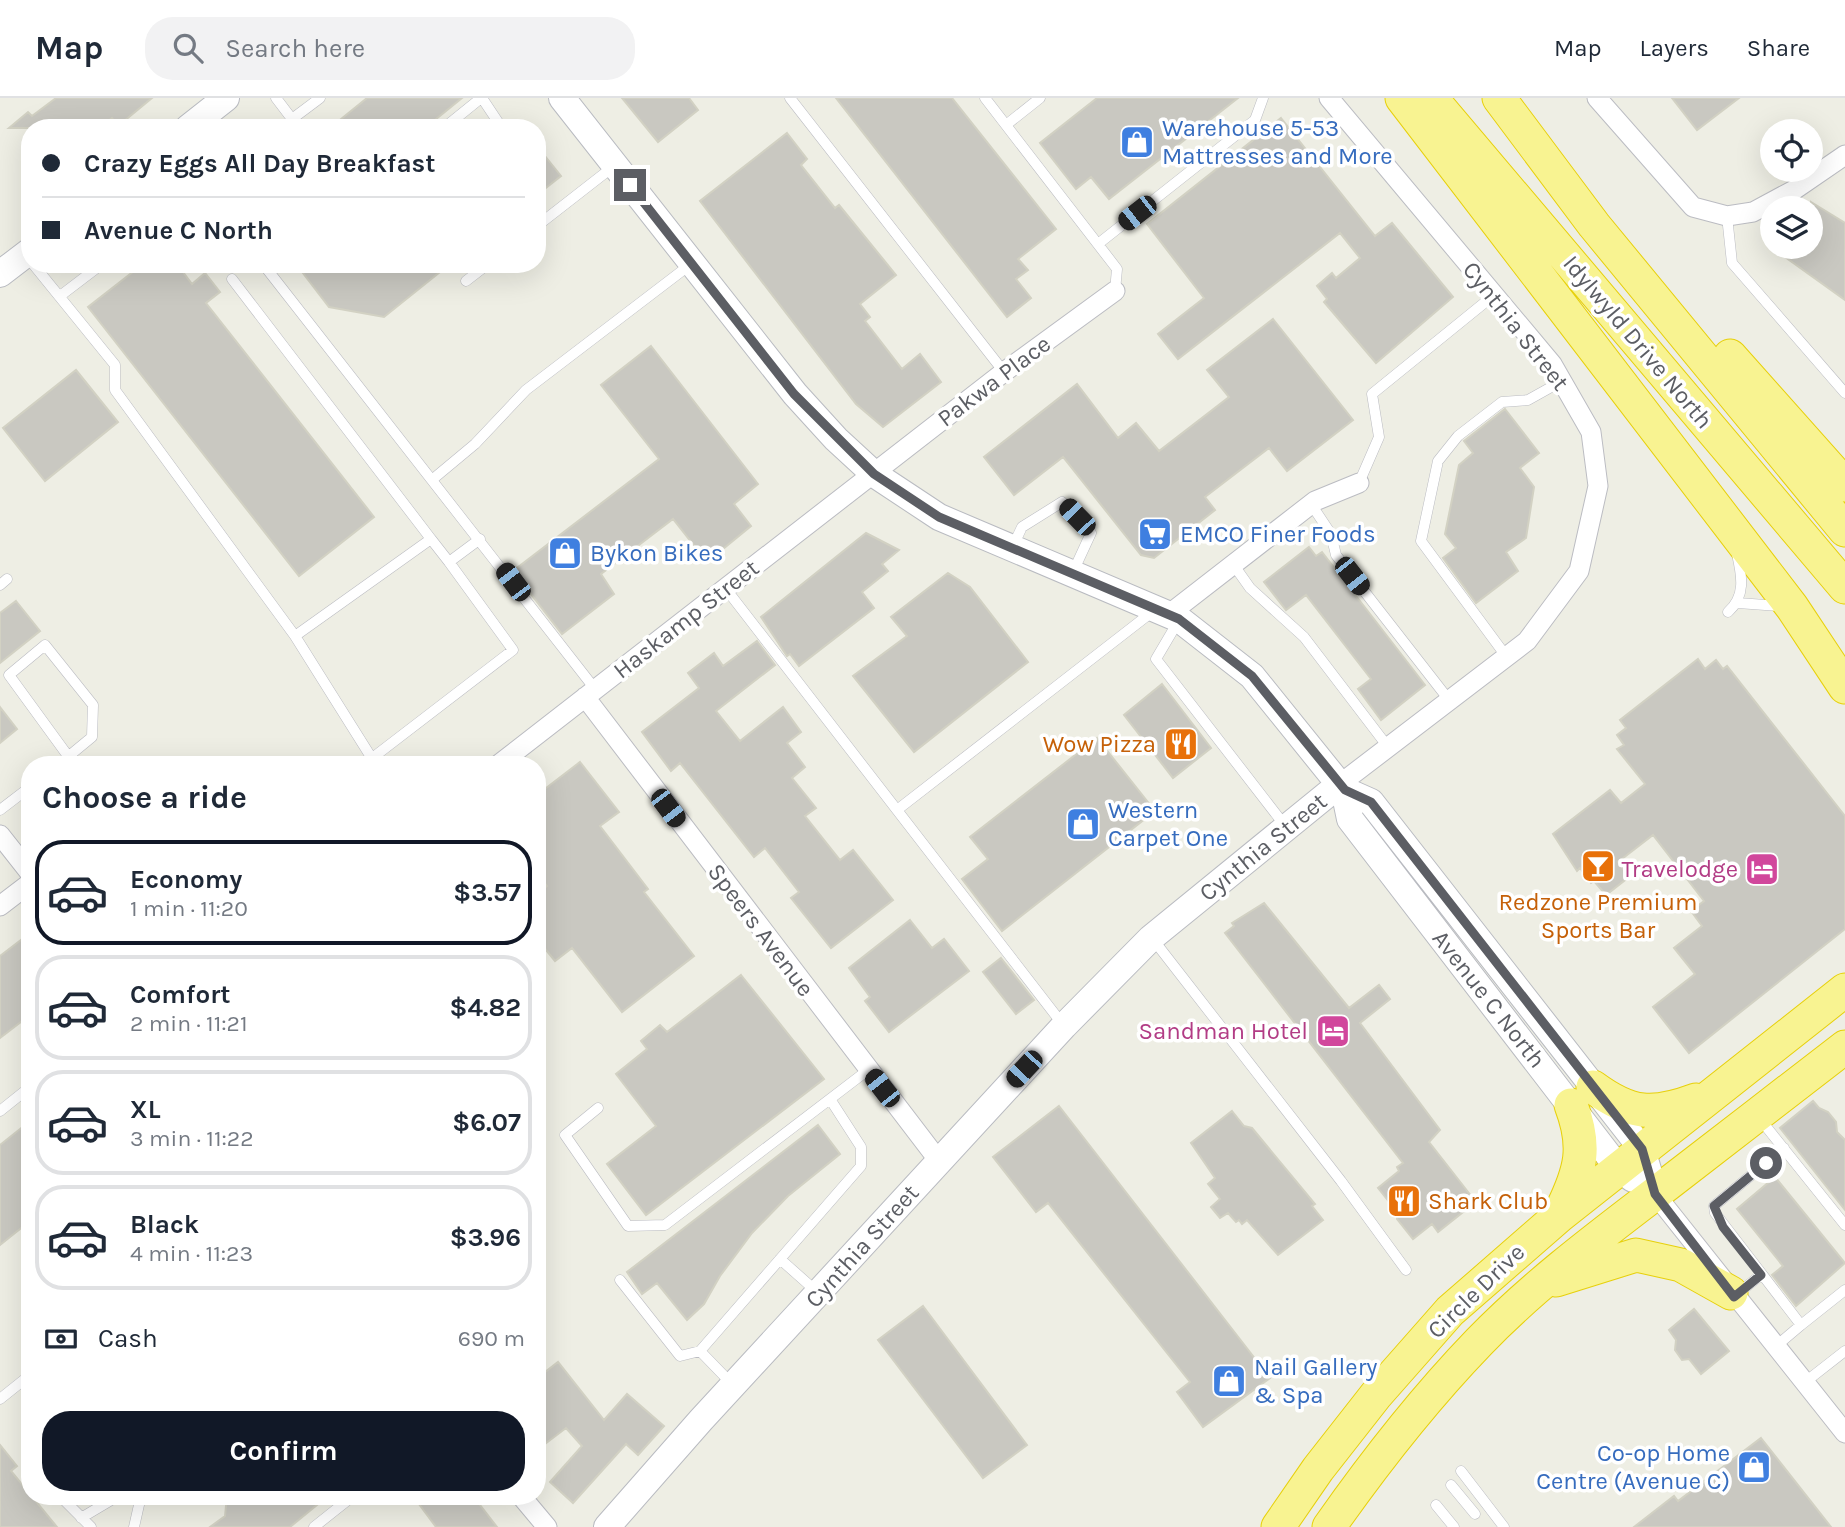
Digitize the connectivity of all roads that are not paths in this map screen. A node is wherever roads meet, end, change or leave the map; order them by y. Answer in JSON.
{"nodes":[{"id":1,"x":276,"y":98,"type":"edge"},
{"id":2,"x":320,"y":98,"type":"edge"},
{"id":3,"x":481,"y":98,"type":"edge"},
{"id":4,"x":562,"y":98,"type":"edge"},
{"id":5,"x":790,"y":98,"type":"edge"},
{"id":6,"x":985,"y":98,"type":"edge"},
{"id":7,"x":1040,"y":98,"type":"edge"},
{"id":8,"x":1263,"y":98,"type":"edge"},
{"id":9,"x":1329,"y":98,"type":"edge"},
{"id":10,"x":1402,"y":98,"type":"edge"},
{"id":11,"x":1431,"y":98,"type":"edge"},
{"id":12,"x":1597,"y":98,"type":"edge"},
{"id":13,"x":1501,"y":100,"type":"edge"},
{"id":14,"x":216,"y":101,"type":"edge"},
{"id":15,"x":197,"y":119,"type":"edge"},
{"id":16,"x":290,"y":119,"type":"edge"},
{"id":17,"x":297,"y":119,"type":"edge"},
{"id":18,"x":454,"y":119,"type":"edge"},
{"id":19,"x":496,"y":119,"type":"edge"},
{"id":20,"x":1006,"y":125,"type":"junction"},
{"id":21,"x":1845,"y":155,"type":"edge"},
{"id":22,"x":615,"y":166,"type":"junction"},
{"id":23,"x":1727,"y":216,"type":"junction"},
{"id":24,"x":546,"y":219,"type":"edge"},
{"id":25,"x":1098,"y":244,"type":"junction"},
{"id":26,"x":21,"y":262,"type":"edge"},
{"id":27,"x":692,"y":264,"type":"junction"},
{"id":28,"x":41,"y":273,"type":"edge"},
{"id":29,"x":90,"y":273,"type":"edge"},
{"id":30,"x":270,"y":273,"type":"edge"},
{"id":31,"x":476,"y":273,"type":"edge"},
{"id":32,"x":0,"y":274,"type":"edge"},
{"id":33,"x":232,"y":279,"type":"dead end"},
{"id":34,"x":466,"y":281,"type":"dead end"},
{"id":35,"x":1115,"y":291,"type":"joint"},
{"id":36,"x":1494,"y":295,"type":"junction"},
{"id":37,"x":60,"y":296,"type":"junction"},
{"id":38,"x":1004,"y":372,"type":"junction"},
{"id":39,"x":1562,"y":381,"type":"junction"},
{"id":40,"x":1845,"y":393,"type":"edge"},
{"id":41,"x":874,"y":474,"type":"junction"},
{"id":42,"x":433,"y":479,"type":"junction"},
{"id":43,"x":1359,"y":483,"type":"joint"},
{"id":44,"x":1845,"y":485,"type":"edge"},
{"id":45,"x":1311,"y":504,"type":"junction"},
{"id":46,"x":1731,"y":527,"type":"junction"},
{"id":47,"x":1845,"y":530,"type":"edge"},
{"id":48,"x":480,"y":538,"type":"junction"},
{"id":49,"x":431,"y":539,"type":"junction"},
{"id":50,"x":1012,"y":548,"type":"junction"},
{"id":51,"x":449,"y":562,"type":"junction"},
{"id":52,"x":1233,"y":564,"type":"junction"},
{"id":53,"x":1072,"y":573,"type":"junction"},
{"id":54,"x":1845,"y":587,"type":"edge"},
{"id":55,"x":726,"y":589,"type":"junction"},
{"id":56,"x":1738,"y":603,"type":"junction"},
{"id":57,"x":1792,"y":607,"type":"junction"},
{"id":58,"x":1728,"y":612,"type":"dead end"},
{"id":59,"x":1167,"y":614,"type":"junction"},
{"id":60,"x":295,"y":636,"type":"junction"},
{"id":61,"x":1507,"y":656,"type":"junction"},
{"id":62,"x":1845,"y":687,"type":"edge"},
{"id":63,"x":590,"y":693,"type":"junction"},
{"id":64,"x":1449,"y":700,"type":"junction"},
{"id":65,"x":1388,"y":747,"type":"junction"},
{"id":66,"x":68,"y":756,"type":"joint"},
{"id":67,"x":369,"y":756,"type":"edge"},
{"id":68,"x":380,"y":756,"type":"edge"},
{"id":69,"x":510,"y":756,"type":"edge"},
{"id":70,"x":1342,"y":787,"type":"junction"},
{"id":71,"x":21,"y":794,"type":"edge"},
{"id":72,"x":0,"y":810,"type":"edge"},
{"id":73,"x":897,"y":810,"type":"junction"},
{"id":74,"x":1287,"y":828,"type":"junction"},
{"id":75,"x":0,"y":835,"type":"edge"},
{"id":76,"x":21,"y":862,"type":"edge"},
{"id":77,"x":21,"y":890,"type":"edge"},
{"id":78,"x":1450,"y":903,"type":"junction"},
{"id":79,"x":0,"y":906,"type":"edge"},
{"id":80,"x":1429,"y":920,"type":"junction"},
{"id":81,"x":1151,"y":938,"type":"junction"},
{"id":82,"x":1845,"y":990,"type":"edge"},
{"id":83,"x":1064,"y":1026,"type":"junction"},
{"id":84,"x":1845,"y":1047,"type":"edge"},
{"id":85,"x":868,"y":1070,"type":"junction"},
{"id":86,"x":1721,"y":1088,"type":"junction"},
{"id":87,"x":21,"y":1094,"type":"edge"},
{"id":88,"x":1582,"y":1096,"type":"junction"},
{"id":89,"x":830,"y":1099,"type":"junction"},
{"id":90,"x":598,"y":1108,"type":"dead end"},
{"id":91,"x":0,"y":1111,"type":"edge"},
{"id":92,"x":1757,"y":1115,"type":"junction"},
{"id":93,"x":1784,"y":1149,"type":"junction"},
{"id":94,"x":1630,"y":1159,"type":"junction"},
{"id":95,"x":939,"y":1161,"type":"junction"},
{"id":96,"x":1655,"y":1194,"type":"junction"},
{"id":97,"x":1559,"y":1216,"type":"junction"},
{"id":98,"x":1845,"y":1225,"type":"edge"},
{"id":99,"x":780,"y":1259,"type":"junction"},
{"id":100,"x":1406,"y":1270,"type":"dead end"},
{"id":101,"x":1761,"y":1275,"type":"junction"},
{"id":102,"x":620,"y":1280,"type":"dead end"},
{"id":103,"x":1540,"y":1285,"type":"junction"},
{"id":104,"x":1845,"y":1290,"type":"edge"},
{"id":105,"x":818,"y":1294,"type":"junction"},
{"id":106,"x":1732,"y":1295,"type":"junction"},
{"id":107,"x":1801,"y":1325,"type":"junction"},
{"id":108,"x":1775,"y":1347,"type":"junction"},
{"id":109,"x":700,"y":1351,"type":"junction"},
{"id":110,"x":1845,"y":1352,"type":"edge"},
{"id":111,"x":21,"y":1382,"type":"edge"},
{"id":112,"x":1804,"y":1383,"type":"junction"},
{"id":113,"x":733,"y":1386,"type":"junction"},
{"id":114,"x":0,"y":1399,"type":"edge"},
{"id":115,"x":1845,"y":1433,"type":"edge"},
{"id":116,"x":1461,"y":1471,"type":"dead end"},
{"id":117,"x":1451,"y":1485,"type":"dead end"},
{"id":118,"x":69,"y":1505,"type":"edge"},
{"id":119,"x":103,"y":1505,"type":"edge"},
{"id":120,"x":139,"y":1505,"type":"edge"},
{"id":121,"x":342,"y":1505,"type":"edge"},
{"id":122,"x":529,"y":1505,"type":"edge"},
{"id":123,"x":1436,"y":1505,"type":"dead end"},
{"id":124,"x":1475,"y":1514,"type":"dead end"},
{"id":125,"x":81,"y":1518,"type":"junction"},
{"id":126,"x":91,"y":1527,"type":"edge"},
{"id":127,"x":134,"y":1527,"type":"edge"},
{"id":128,"x":314,"y":1527,"type":"edge"},
{"id":129,"x":547,"y":1527,"type":"edge"},
{"id":130,"x":607,"y":1527,"type":"edge"},
{"id":131,"x":1278,"y":1527,"type":"edge"},
{"id":132,"x":1329,"y":1527,"type":"edge"},
{"id":133,"x":1454,"y":1527,"type":"edge"},
{"id":134,"x":1504,"y":1527,"type":"edge"}],
"edges":[{"from":1,"to":16,"type":"lane"},
{"from":2,"to":17,"type":"lane"},
{"from":3,"to":18,"type":"lane"},
{"from":3,"to":19,"type":"lane"},
{"from":4,"to":22,"type":"main road","name":"Avenue C North"},
{"from":5,"to":38,"type":"lane"},
{"from":6,"to":20,"type":"lane"},
{"from":7,"to":20,"type":"lane"},
{"from":8,"to":25,"type":"lane"},
{"from":9,"to":36,"type":"street","name":"Cynthia Street"},
{"from":10,"to":46,"type":"highway"},
{"from":11,"to":54,"type":"highway","name":"Idylwyld Drive North"},
{"from":12,"to":23,"type":"street"},
{"from":13,"to":44,"type":"highway"},
{"from":13,"to":47,"type":"highway","name":"Idylwyld Drive North"},
{"from":14,"to":15,"type":"main road"},
{"from":20,"to":25,"type":"lane"},
{"from":21,"to":23,"type":"street"},
{"from":22,"to":24,"type":"lane"},
{"from":22,"to":27,"type":"main road","name":"Avenue C North"},
{"from":23,"to":40,"type":"lane"},
{"from":25,"to":35,"type":"lane"},
{"from":26,"to":32,"type":"main road"},
{"from":27,"to":41,"type":"main road","name":"Avenue C North"},
{"from":27,"to":42,"type":"lane"},
{"from":28,"to":37,"type":"lane"},
{"from":29,"to":37,"type":"lane"},
{"from":30,"to":42,"type":"lane"},
{"from":31,"to":34,"type":"lane"},
{"from":33,"to":49,"type":"lane"},
{"from":35,"to":38,"type":"street","name":"Pakwa Place"},
{"from":36,"to":39,"type":"street","name":"Cynthia Street"},
{"from":36,"to":43,"type":"lane"},
{"from":37,"to":60,"type":"lane"},
{"from":38,"to":41,"type":"street","name":"Pakwa Place"},
{"from":39,"to":61,"type":"street","name":"Cynthia Street"},
{"from":39,"to":61,"type":"lane"},
{"from":41,"to":50,"type":"main road","name":"Avenue C North"},
{"from":41,"to":55,"type":"street","name":"Haskamp Street"},
{"from":42,"to":48,"type":"lane"},
{"from":43,"to":45,"type":"street"},
{"from":45,"to":52,"type":"street"},
{"from":45,"to":64,"type":"lane"},
{"from":46,"to":56,"type":"lane"},
{"from":46,"to":57,"type":"highway"},
{"from":48,"to":51,"type":"lane"},
{"from":48,"to":63,"type":"lane"},
{"from":49,"to":51,"type":"lane"},
{"from":49,"to":60,"type":"lane"},
{"from":50,"to":53,"type":"main road","name":"Avenue C North"},
{"from":50,"to":53,"type":"lane"},
{"from":51,"to":68,"type":"lane"},
{"from":52,"to":59,"type":"street"},
{"from":52,"to":65,"type":"lane"},
{"from":53,"to":59,"type":"main road","name":"Avenue C North"},
{"from":55,"to":63,"type":"street","name":"Haskamp Street"},
{"from":55,"to":73,"type":"lane"},
{"from":56,"to":57,"type":"lane"},
{"from":56,"to":58,"type":"lane"},
{"from":57,"to":62,"type":"highway"},
{"from":59,"to":70,"type":"main road","name":"Avenue C North"},
{"from":59,"to":73,"type":"lane"},
{"from":59,"to":74,"type":"lane"},
{"from":60,"to":67,"type":"lane"},
{"from":61,"to":64,"type":"street","name":"Cynthia Street"},
{"from":63,"to":69,"type":"street","name":"Haskamp Street"},
{"from":63,"to":85,"type":"street","name":"Speers Avenue"},
{"from":64,"to":65,"type":"street","name":"Cynthia Street"},
{"from":65,"to":70,"type":"street","name":"Cynthia Street"},
{"from":66,"to":66,"type":"lane"},
{"from":70,"to":74,"type":"main road","name":"Cynthia Street"},
{"from":70,"to":78,"type":"main road","name":"Avenue C North"},
{"from":70,"to":80,"type":"main road","name":"Avenue C North"},
{"from":71,"to":72,"type":"lane"},
{"from":73,"to":83,"type":"lane"},
{"from":74,"to":81,"type":"main road","name":"Cynthia Street"},
{"from":75,"to":76,"type":"street"},
{"from":77,"to":79,"type":"street"},
{"from":78,"to":80,"type":"street"},
{"from":78,"to":88,"type":"main road","name":"Avenue C North"},
{"from":80,"to":88,"type":"main road","name":"Avenue C North"},
{"from":81,"to":83,"type":"main road","name":"Cynthia Street"},
{"from":81,"to":100,"type":"lane"},
{"from":82,"to":86,"type":"highway","name":"Circle Drive"},
{"from":83,"to":95,"type":"main road","name":"Cynthia Street"},
{"from":84,"to":92,"type":"highway","name":"Circle Drive"},
{"from":85,"to":89,"type":"lane"},
{"from":85,"to":95,"type":"street","name":"Speers Avenue"},
{"from":86,"to":88,"type":"highway"},
{"from":86,"to":94,"type":"highway","name":"Circle Drive"},
{"from":87,"to":91,"type":"lane"},
{"from":88,"to":94,"type":"main road","name":"Avenue C North"},
{"from":88,"to":97,"type":"highway"},
{"from":89,"to":90,"type":"lane"},
{"from":89,"to":99,"type":"lane"},
{"from":92,"to":93,"type":"lane"},
{"from":92,"to":96,"type":"highway","name":"Circle Drive"},
{"from":93,"to":98,"type":"lane"},
{"from":93,"to":101,"type":"lane"},
{"from":94,"to":96,"type":"main road","name":"Avenue C North"},
{"from":94,"to":97,"type":"highway","name":"Circle Drive"},
{"from":95,"to":105,"type":"main road","name":"Cynthia Street"},
{"from":96,"to":103,"type":"highway","name":"Circle Drive"},
{"from":96,"to":106,"type":"street","name":"Avenue C North"},
{"from":97,"to":131,"type":"highway","name":"Circle Drive"},
{"from":99,"to":105,"type":"lane"},
{"from":99,"to":109,"type":"lane"},
{"from":101,"to":106,"type":"lane"},
{"from":101,"to":107,"type":"lane"},
{"from":102,"to":109,"type":"lane"},
{"from":103,"to":106,"type":"highway"},
{"from":103,"to":132,"type":"highway","name":"Circle Drive"},
{"from":104,"to":107,"type":"lane"},
{"from":105,"to":113,"type":"main road","name":"Cynthia Street"},
{"from":106,"to":108,"type":"street","name":"Avenue C North"},
{"from":107,"to":108,"type":"lane"},
{"from":108,"to":112,"type":"street","name":"Avenue C North"},
{"from":109,"to":113,"type":"lane"},
{"from":110,"to":112,"type":"lane"},
{"from":111,"to":114,"type":"lane"},
{"from":112,"to":115,"type":"street","name":"Avenue C North"},
{"from":113,"to":130,"type":"main road","name":"Cynthia Street"},
{"from":116,"to":134,"type":"lane"},
{"from":117,"to":124,"type":"lane"},
{"from":118,"to":125,"type":"lane"},
{"from":119,"to":125,"type":"lane"},
{"from":120,"to":127,"type":"lane"},
{"from":121,"to":128,"type":"lane"},
{"from":122,"to":129,"type":"street"},
{"from":123,"to":133,"type":"lane"},
{"from":125,"to":126,"type":"lane"}]}
